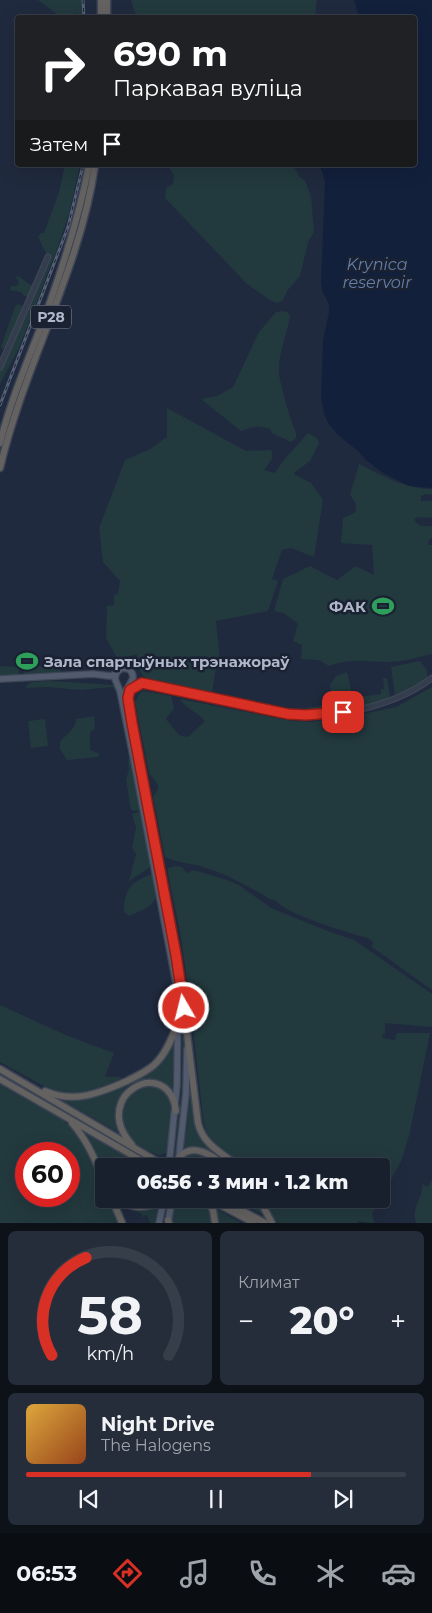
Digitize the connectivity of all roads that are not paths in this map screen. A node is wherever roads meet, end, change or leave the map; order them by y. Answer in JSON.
{"nodes":[{"id":1,"x":101,"y":0,"type":"edge"},
{"id":2,"x":107,"y":0,"type":"edge"},
{"id":3,"x":100,"y":15,"type":"edge"},
{"id":4,"x":107,"y":15,"type":"edge"},
{"id":5,"x":89,"y":167,"type":"edge"},
{"id":6,"x":95,"y":167,"type":"edge"},
{"id":7,"x":48,"y":257,"type":"dead end"},
{"id":8,"x":0,"y":367,"type":"edge"},
{"id":9,"x":0,"y":443,"type":"edge"},
{"id":10,"x":0,"y":468,"type":"edge"},
{"id":11,"x":134,"y":677,"type":"junction"},
{"id":12,"x":432,"y":678,"type":"edge"},
{"id":13,"x":0,"y":679,"type":"edge"},
{"id":14,"x":116,"y":679,"type":"junction"},
{"id":15,"x":142,"y":683,"type":"junction"},
{"id":16,"x":130,"y":685,"type":"junction"},
{"id":17,"x":132,"y":723,"type":"junction"},
{"id":18,"x":177,"y":1024,"type":"junction"},
{"id":19,"x":186,"y":1024,"type":"junction"},
{"id":20,"x":0,"y":1069,"type":"edge"},
{"id":21,"x":0,"y":1079,"type":"edge"},
{"id":22,"x":30,"y":1086,"type":"junction"},
{"id":23,"x":176,"y":1111,"type":"junction"},
{"id":24,"x":68,"y":1118,"type":"junction"},
{"id":25,"x":136,"y":1150,"type":"junction"},
{"id":26,"x":137,"y":1158,"type":"edge"},
{"id":27,"x":151,"y":1158,"type":"edge"},
{"id":28,"x":166,"y":1158,"type":"edge"},
{"id":29,"x":179,"y":1158,"type":"joint"},
{"id":30,"x":213,"y":1158,"type":"edge"},
{"id":31,"x":228,"y":1158,"type":"edge"},
{"id":32,"x":95,"y":1159,"type":"edge"},
{"id":33,"x":116,"y":1208,"type":"edge"},
{"id":34,"x":161,"y":1208,"type":"edge"},
{"id":35,"x":170,"y":1208,"type":"edge"},
{"id":36,"x":212,"y":1208,"type":"edge"},
{"id":37,"x":225,"y":1208,"type":"edge"},
{"id":38,"x":237,"y":1208,"type":"edge"},
{"id":39,"x":263,"y":1208,"type":"edge"},
{"id":40,"x":168,"y":1222,"type":"edge"},
{"id":41,"x":122,"y":1223,"type":"edge"},
{"id":42,"x":159,"y":1223,"type":"edge"},
{"id":43,"x":215,"y":1223,"type":"edge"},
{"id":44,"x":254,"y":1223,"type":"edge"},
{"id":45,"x":264,"y":1223,"type":"edge"},
{"id":46,"x":272,"y":1223,"type":"edge"}],
"edges":[{"from":1,"to":3,"type":"highway"},
{"from":2,"to":4,"type":"highway"},
{"from":5,"to":9,"type":"highway","number":"Р28"},
{"from":6,"to":10,"type":"highway","number":"Р28"},
{"from":7,"to":8,"type":"street"},
{"from":11,"to":14,"type":"main road"},
{"from":11,"to":15,"type":"street"},
{"from":11,"to":16,"type":"main road"},
{"from":12,"to":15,"type":"street"},
{"from":13,"to":14,"type":"main road"},
{"from":14,"to":16,"type":"main road"},
{"from":14,"to":18,"type":"main road"},
{"from":15,"to":16,"type":"street"},
{"from":15,"to":17,"type":"main road"},
{"from":16,"to":17,"type":"main road"},
{"from":17,"to":19,"type":"main road"},
{"from":18,"to":19,"type":"main road"},
{"from":18,"to":22,"type":"highway"},
{"from":18,"to":23,"type":"main road"},
{"from":19,"to":29,"type":"main road"},
{"from":19,"to":31,"type":"highway"},
{"from":20,"to":22,"type":"highway"},
{"from":21,"to":24,"type":"highway"},
{"from":22,"to":25,"type":"highway"},
{"from":23,"to":25,"type":"highway"},
{"from":23,"to":28,"type":"main road"},
{"from":24,"to":26,"type":"highway"},
{"from":24,"to":32,"type":"highway"},
{"from":25,"to":27,"type":"highway"},
{"from":29,"to":30,"type":"highway"},
{"from":33,"to":41,"type":"highway"},
{"from":34,"to":42,"type":"main road"},
{"from":35,"to":40,"type":"main road"},
{"from":36,"to":43,"type":"highway"},
{"from":37,"to":44,"type":"highway"},
{"from":38,"to":45,"type":"highway"},
{"from":39,"to":46,"type":"highway"}]}
